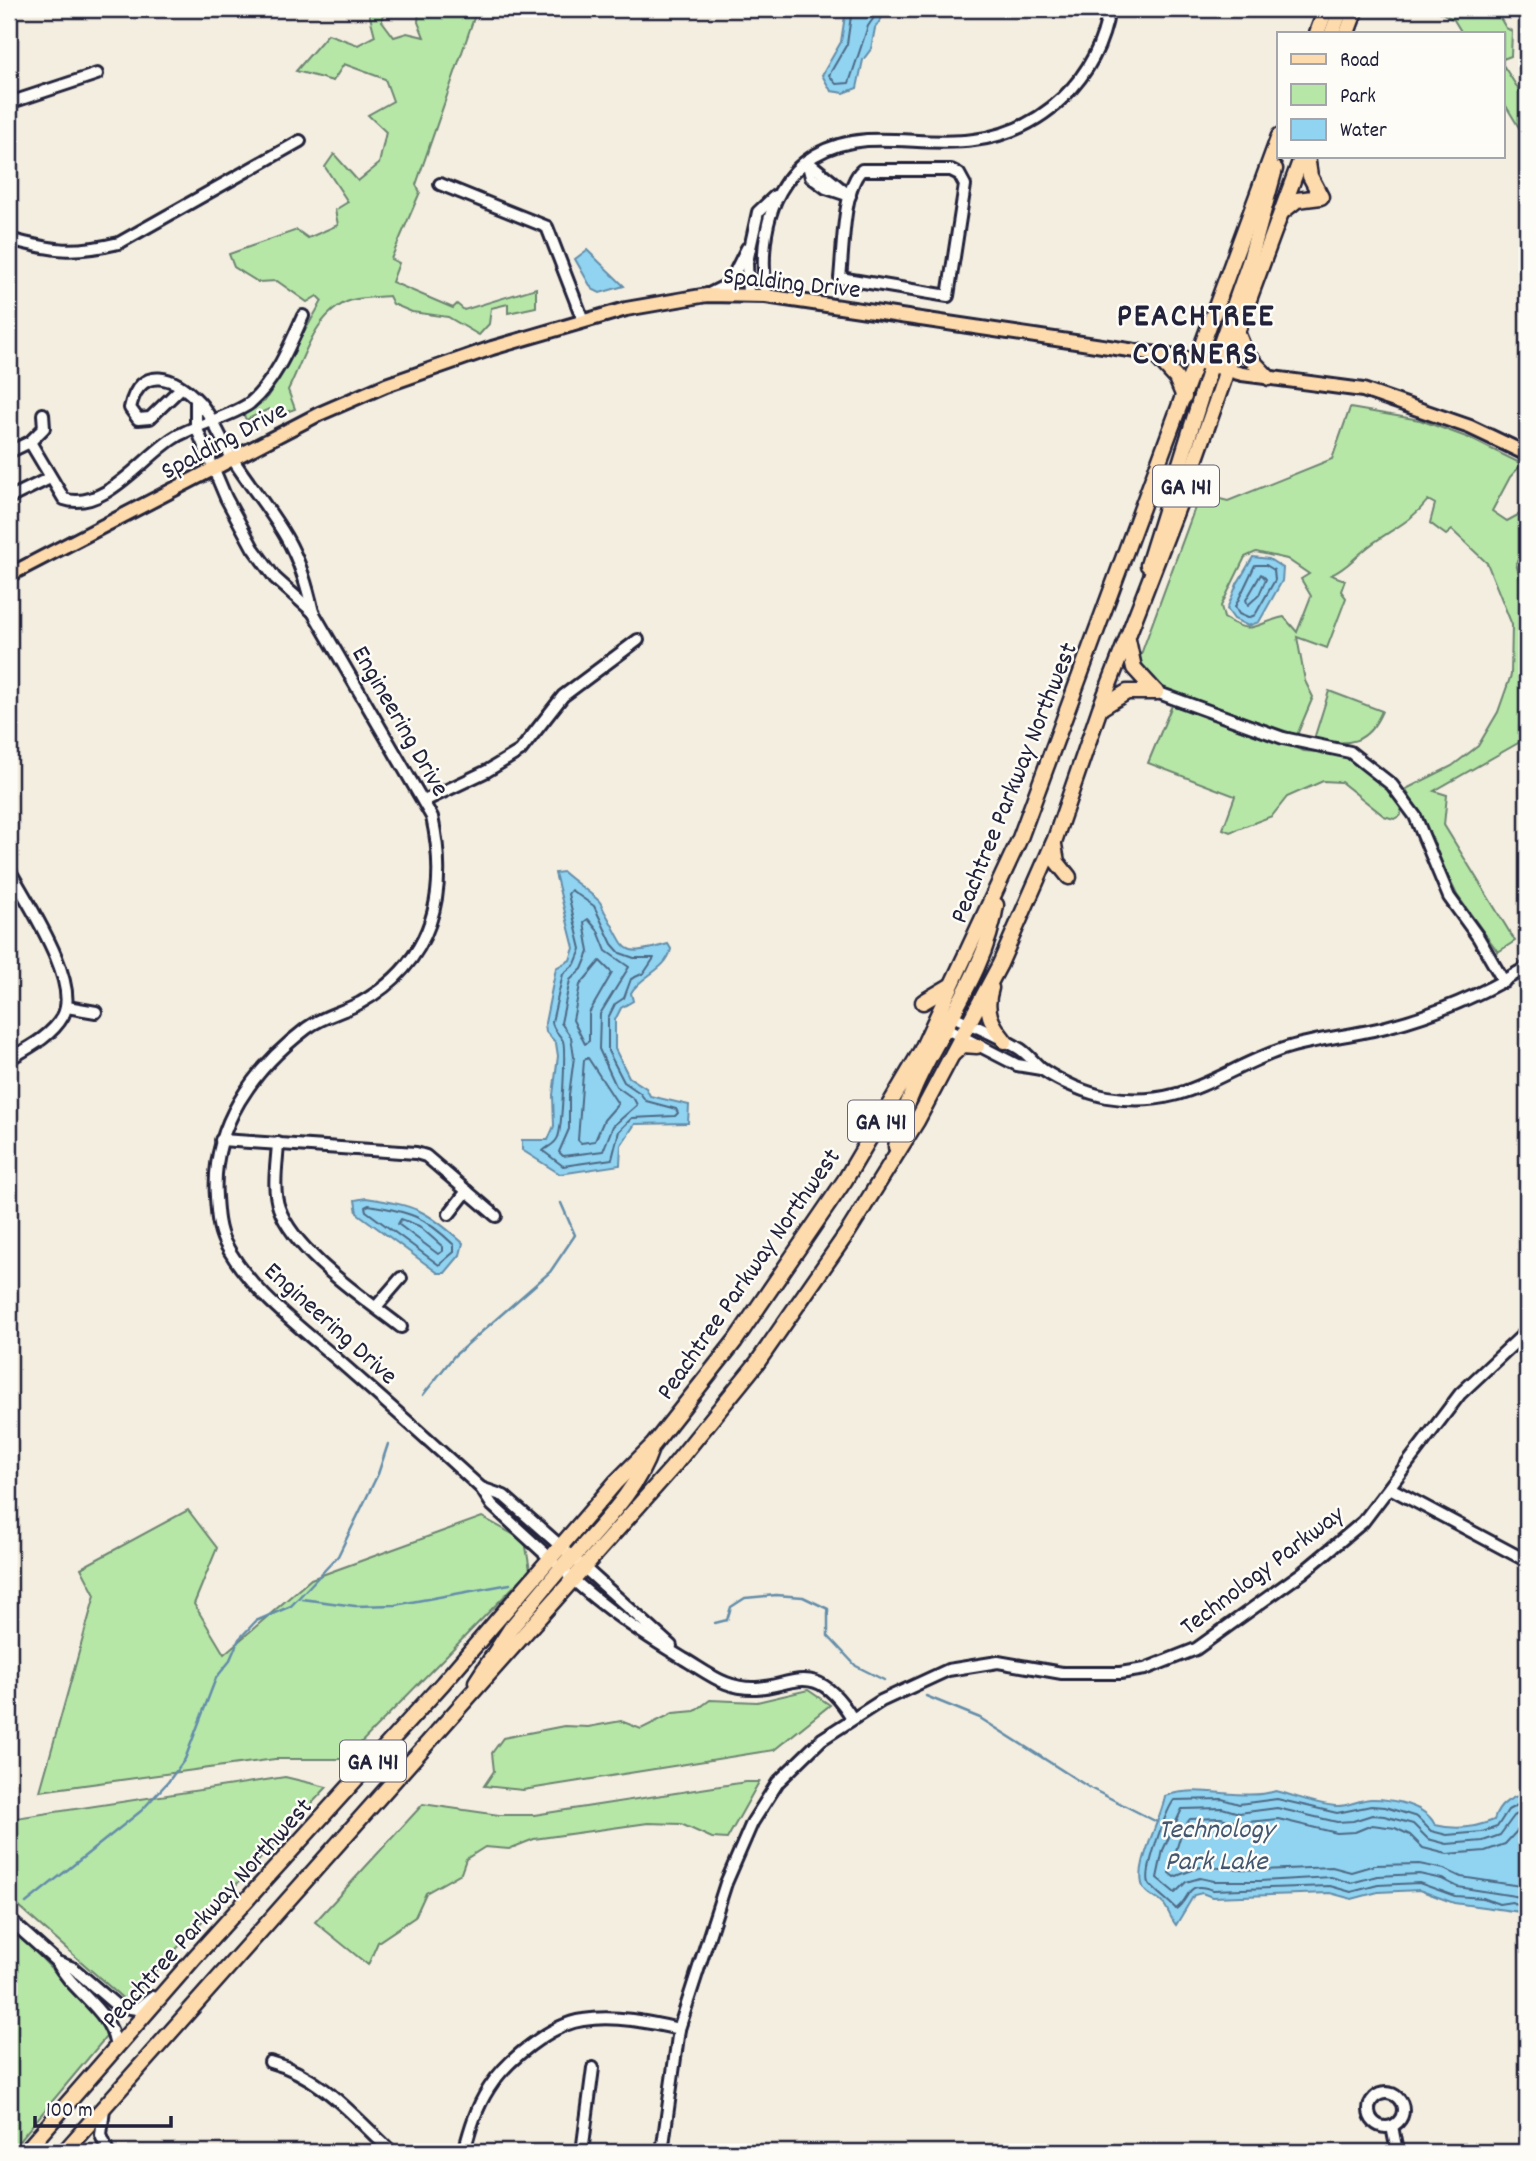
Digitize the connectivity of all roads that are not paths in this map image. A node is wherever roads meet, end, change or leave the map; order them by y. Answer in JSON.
{"nodes":[{"id":1,"x":1109,"y":9,"type":"edge"},
{"id":2,"x":1341,"y":9,"type":"edge"},
{"id":3,"x":1356,"y":9,"type":"edge"},
{"id":4,"x":1332,"y":32,"type":"edge"},
{"id":5,"x":1347,"y":32,"type":"edge"},
{"id":6,"x":97,"y":74,"type":"dead end"},
{"id":7,"x":9,"y":103,"type":"edge"},
{"id":8,"x":300,"y":141,"type":"dead end"},
{"id":9,"x":1277,"y":142,"type":"edge"},
{"id":10,"x":1301,"y":158,"type":"edge"},
{"id":11,"x":1307,"y":158,"type":"edge"},
{"id":12,"x":807,"y":161,"type":"junction"},
{"id":13,"x":440,"y":184,"type":"dead end"},
{"id":14,"x":777,"y":194,"type":"junction"},
{"id":15,"x":849,"y":196,"type":"junction"},
{"id":16,"x":1281,"y":213,"type":"junction"},
{"id":17,"x":9,"y":239,"type":"edge"},
{"id":18,"x":750,"y":243,"type":"junction"},
{"id":19,"x":707,"y":295,"type":"junction"},
{"id":20,"x":748,"y":295,"type":"junction"},
{"id":21,"x":766,"y":296,"type":"junction"},
{"id":22,"x":303,"y":316,"type":"dead end"},
{"id":23,"x":583,"y":320,"type":"junction"},
{"id":24,"x":1237,"y":332,"type":"junction"},
{"id":25,"x":1154,"y":354,"type":"junction"},
{"id":26,"x":1196,"y":362,"type":"junction"},
{"id":27,"x":1217,"y":367,"type":"junction"},
{"id":28,"x":1269,"y":378,"type":"junction"},
{"id":29,"x":181,"y":388,"type":"junction"},
{"id":30,"x":1184,"y":397,"type":"junction"},
{"id":31,"x":196,"y":400,"type":"junction"},
{"id":32,"x":43,"y":414,"type":"dead end"},
{"id":33,"x":212,"y":419,"type":"junction"},
{"id":34,"x":196,"y":427,"type":"junction"},
{"id":35,"x":30,"y":442,"type":"junction"},
{"id":36,"x":9,"y":452,"type":"edge"},
{"id":37,"x":1527,"y":454,"type":"edge"},
{"id":38,"x":233,"y":461,"type":"junction"},
{"id":39,"x":214,"y":470,"type":"junction"},
{"id":40,"x":50,"y":478,"type":"junction"},
{"id":41,"x":9,"y":498,"type":"edge"},
{"id":42,"x":9,"y":575,"type":"edge"},
{"id":43,"x":313,"y":612,"type":"junction"},
{"id":44,"x":1129,"y":636,"type":"junction"},
{"id":45,"x":638,"y":640,"type":"dead end"},
{"id":46,"x":1156,"y":692,"type":"junction"},
{"id":47,"x":1100,"y":708,"type":"junction"},
{"id":48,"x":424,"y":801,"type":"junction"},
{"id":49,"x":1055,"y":839,"type":"junction"},
{"id":50,"x":9,"y":869,"type":"edge"},
{"id":51,"x":998,"y":888,"type":"junction"},
{"id":52,"x":1033,"y":891,"type":"junction"},
{"id":53,"x":1000,"y":964,"type":"junction"},
{"id":54,"x":1527,"y":967,"type":"edge"},
{"id":55,"x":1504,"y":982,"type":"junction"},
{"id":56,"x":953,"y":983,"type":"junction"},
{"id":57,"x":923,"y":1002,"type":"dead end"},
{"id":58,"x":67,"y":1007,"type":"junction"},
{"id":59,"x":96,"y":1012,"type":"dead end"},
{"id":60,"x":943,"y":1019,"type":"junction"},
{"id":61,"x":967,"y":1023,"type":"junction"},
{"id":62,"x":960,"y":1037,"type":"junction"},
{"id":63,"x":1005,"y":1041,"type":"junction"},
{"id":64,"x":977,"y":1046,"type":"junction"},
{"id":65,"x":951,"y":1058,"type":"junction"},
{"id":66,"x":9,"y":1059,"type":"edge"},
{"id":67,"x":1041,"y":1069,"type":"junction"},
{"id":68,"x":221,"y":1140,"type":"junction"},
{"id":69,"x":278,"y":1143,"type":"junction"},
{"id":70,"x":895,"y":1152,"type":"junction"},
{"id":71,"x":467,"y":1191,"type":"junction"},
{"id":72,"x":449,"y":1214,"type":"dead end"},
{"id":73,"x":496,"y":1216,"type":"dead end"},
{"id":74,"x":401,"y":1278,"type":"dead end"},
{"id":75,"x":376,"y":1307,"type":"junction"},
{"id":76,"x":401,"y":1327,"type":"dead end"},
{"id":77,"x":1527,"y":1331,"type":"edge"},
{"id":78,"x":481,"y":1488,"type":"junction"},
{"id":79,"x":1390,"y":1488,"type":"junction"},
{"id":80,"x":572,"y":1557,"type":"junction"},
{"id":81,"x":550,"y":1558,"type":"junction"},
{"id":82,"x":1527,"y":1562,"type":"edge"},
{"id":83,"x":566,"y":1573,"type":"junction"},
{"id":84,"x":685,"y":1660,"type":"junction"},
{"id":85,"x":852,"y":1718,"type":"junction"},
{"id":86,"x":9,"y":1919,"type":"edge"},
{"id":87,"x":195,"y":1957,"type":"junction"},
{"id":88,"x":57,"y":1962,"type":"junction"},
{"id":89,"x":679,"y":2029,"type":"junction"},
{"id":90,"x":116,"y":2050,"type":"junction"},
{"id":91,"x":270,"y":2062,"type":"dead end"},
{"id":92,"x":593,"y":2068,"type":"dead end"},
{"id":93,"x":104,"y":2106,"type":"junction"},
{"id":94,"x":1392,"y":2126,"type":"dead end"},
{"id":95,"x":25,"y":2152,"type":"edge"},
{"id":96,"x":64,"y":2152,"type":"edge"},
{"id":97,"x":108,"y":2152,"type":"edge"},
{"id":98,"x":392,"y":2152,"type":"edge"},
{"id":99,"x":464,"y":2152,"type":"edge"},
{"id":100,"x":582,"y":2152,"type":"edge"},
{"id":101,"x":662,"y":2152,"type":"edge"},
{"id":102,"x":1397,"y":2152,"type":"edge"}],
"edges":[{"from":1,"to":12,"type":"street"},
{"from":2,"to":4,"type":"highway"},
{"from":3,"to":5,"type":"highway"},
{"from":6,"to":7,"type":"street"},
{"from":8,"to":17,"type":"street"},
{"from":9,"to":26,"type":"highway","name":"Peachtree Parkway Northwest","number":"GA 141"},
{"from":9,"to":27,"type":"highway"},
{"from":10,"to":16,"type":"highway","name":"Peachtree Parkway Northwest","number":"GA 141"},
{"from":11,"to":16,"type":"highway"},
{"from":12,"to":14,"type":"street"},
{"from":12,"to":15,"type":"street"},
{"from":13,"to":23,"type":"street"},
{"from":14,"to":18,"type":"street"},
{"from":14,"to":21,"type":"street"},
{"from":15,"to":15,"type":"street"},
{"from":16,"to":24,"type":"highway","name":"Peachtree Parkway Northwest","number":"GA 141"},
{"from":18,"to":19,"type":"street"},
{"from":18,"to":20,"type":"street"},
{"from":19,"to":20,"type":"main road","name":"Spalding Drive"},
{"from":19,"to":23,"type":"main road","name":"Spalding Drive"},
{"from":20,"to":21,"type":"main road","name":"Spalding Drive"},
{"from":21,"to":25,"type":"main road","name":"Spalding Drive"},
{"from":22,"to":33,"type":"street"},
{"from":23,"to":38,"type":"main road","name":"Spalding Drive"},
{"from":24,"to":27,"type":"highway","name":"Peachtree Parkway Northwest","number":"GA 141"},
{"from":24,"to":28,"type":"highway"},
{"from":25,"to":26,"type":"main road","name":"Spalding Drive"},
{"from":25,"to":30,"type":"highway"},
{"from":26,"to":27,"type":"main road","name":"Spalding Drive"},
{"from":26,"to":30,"type":"highway","name":"Peachtree Parkway Northwest","number":"GA 141"},
{"from":27,"to":28,"type":"main road","name":"Spalding Drive"},
{"from":27,"to":44,"type":"highway","name":"Peachtree Parkway Northwest","number":"GA 141"},
{"from":28,"to":37,"type":"main road","name":"Spalding Drive"},
{"from":29,"to":29,"type":"street"},
{"from":29,"to":31,"type":"street","name":"Engineering Drive"},
{"from":30,"to":51,"type":"highway","name":"Peachtree Parkway Northwest","number":"GA 141"},
{"from":31,"to":33,"type":"street","name":"Engineering Drive"},
{"from":31,"to":34,"type":"street"},
{"from":32,"to":35,"type":"street"},
{"from":33,"to":34,"type":"street"},
{"from":33,"to":38,"type":"street","name":"Engineering Drive"},
{"from":34,"to":39,"type":"street","name":"Engineering Drive"},
{"from":34,"to":40,"type":"street"},
{"from":35,"to":36,"type":"street"},
{"from":35,"to":40,"type":"street"},
{"from":38,"to":39,"type":"main road","name":"Spalding Drive"},
{"from":38,"to":43,"type":"street","name":"Engineering Drive"},
{"from":39,"to":42,"type":"main road","name":"Spalding Drive"},
{"from":39,"to":43,"type":"street","name":"Engineering Drive"},
{"from":40,"to":41,"type":"street"},
{"from":43,"to":48,"type":"street","name":"Engineering Drive"},
{"from":44,"to":46,"type":"highway"},
{"from":44,"to":47,"type":"highway","name":"Peachtree Parkway Northwest","number":"GA 141"},
{"from":45,"to":48,"type":"street"},
{"from":46,"to":47,"type":"highway"},
{"from":46,"to":55,"type":"street"},
{"from":47,"to":49,"type":"highway","name":"Peachtree Parkway Northwest","number":"GA 141"},
{"from":48,"to":68,"type":"street","name":"Engineering Drive"},
{"from":49,"to":52,"type":"highway","name":"Peachtree Parkway Northwest","number":"GA 141"},
{"from":49,"to":52,"type":"highway"},
{"from":50,"to":58,"type":"street"},
{"from":51,"to":56,"type":"highway","name":"Peachtree Parkway Northwest","number":"GA 141"},
{"from":51,"to":60,"type":"highway"},
{"from":52,"to":53,"type":"highway","name":"Peachtree Parkway Northwest","number":"GA 141"},
{"from":53,"to":61,"type":"highway","name":"Peachtree Parkway Northwest","number":"GA 141"},
{"from":53,"to":63,"type":"highway"},
{"from":54,"to":55,"type":"street"},
{"from":55,"to":67,"type":"street"},
{"from":56,"to":57,"type":"highway"},
{"from":56,"to":60,"type":"highway","name":"Peachtree Parkway Northwest","number":"GA 141"},
{"from":58,"to":59,"type":"street"},
{"from":58,"to":66,"type":"street"},
{"from":60,"to":61,"type":"street"},
{"from":60,"to":62,"type":"street"},
{"from":60,"to":70,"type":"highway"},
{"from":60,"to":80,"type":"highway","name":"Peachtree Parkway Northwest","number":"GA 141"},
{"from":61,"to":62,"type":"highway","name":"Peachtree Parkway Northwest","number":"GA 141"},
{"from":61,"to":63,"type":"street"},
{"from":62,"to":64,"type":"street"},
{"from":62,"to":65,"type":"highway","name":"Peachtree Parkway Northwest","number":"GA 141"},
{"from":63,"to":67,"type":"street"},
{"from":64,"to":65,"type":"highway"},
{"from":64,"to":67,"type":"street"},
{"from":65,"to":70,"type":"highway","name":"Peachtree Parkway Northwest","number":"GA 141"},
{"from":68,"to":69,"type":"street"},
{"from":68,"to":78,"type":"street","name":"Engineering Drive"},
{"from":69,"to":71,"type":"street"},
{"from":69,"to":75,"type":"street"},
{"from":70,"to":80,"type":"highway","name":"Peachtree Parkway Northwest","number":"GA 141"},
{"from":71,"to":72,"type":"street"},
{"from":71,"to":73,"type":"street"},
{"from":74,"to":75,"type":"street"},
{"from":75,"to":76,"type":"street"},
{"from":77,"to":79,"type":"street","name":"Technology Parkway"},
{"from":78,"to":80,"type":"street","name":"Engineering Drive"},
{"from":78,"to":81,"type":"street","name":"Engineering Drive"},
{"from":79,"to":82,"type":"street"},
{"from":79,"to":85,"type":"street","name":"Technology Parkway"},
{"from":80,"to":81,"type":"highway","name":"Peachtree Parkway Northwest","number":"GA 141"},
{"from":80,"to":83,"type":"highway","name":"Peachtree Parkway Northwest","number":"GA 141"},
{"from":80,"to":84,"type":"street","name":"Engineering Drive"},
{"from":81,"to":83,"type":"street","name":"Engineering Drive"},
{"from":81,"to":87,"type":"highway","name":"Peachtree Parkway Northwest","number":"GA 141"},
{"from":83,"to":84,"type":"street","name":"Engineering Drive"},
{"from":83,"to":93,"type":"highway","name":"Peachtree Parkway Northwest","number":"GA 141"},
{"from":84,"to":85,"type":"street","name":"Engineering Drive"},
{"from":85,"to":89,"type":"street","name":"Technology Parkway"},
{"from":86,"to":88,"type":"street"},
{"from":87,"to":88,"type":"street"},
{"from":87,"to":90,"type":"highway","name":"Peachtree Parkway Northwest","number":"GA 141"},
{"from":88,"to":90,"type":"street"},
{"from":89,"to":99,"type":"street"},
{"from":89,"to":101,"type":"street","name":"Technology Parkway"},
{"from":90,"to":95,"type":"highway","name":"Peachtree Parkway Northwest","number":"GA 141"},
{"from":91,"to":98,"type":"street"},
{"from":92,"to":100,"type":"street"},
{"from":93,"to":96,"type":"highway","name":"Peachtree Parkway Northwest","number":"GA 141"},
{"from":93,"to":97,"type":"street"},
{"from":94,"to":102,"type":"street"}]}
